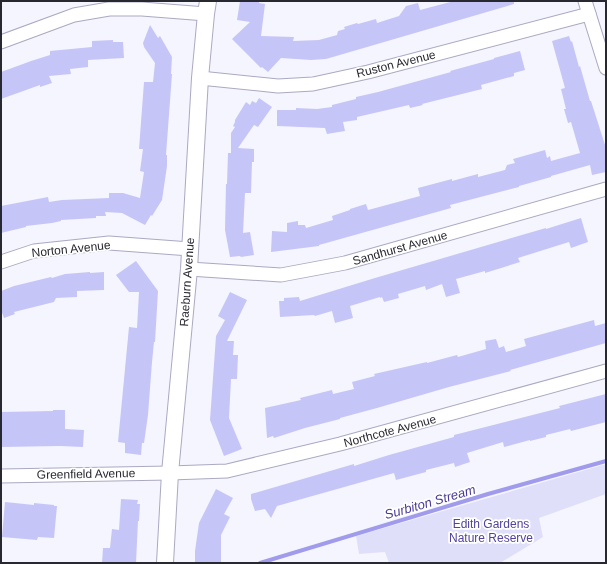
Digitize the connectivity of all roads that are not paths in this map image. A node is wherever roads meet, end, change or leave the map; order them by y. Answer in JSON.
{"nodes":[{"id":1,"x":585,"y":1,"type":"edge"},
{"id":2,"x":207,"y":7,"type":"edge"},
{"id":3,"x":589,"y":14,"type":"junction"},
{"id":4,"x":1,"y":42,"type":"edge"},
{"id":5,"x":606,"y":68,"type":"edge"},
{"id":6,"x":200,"y":78,"type":"junction"},
{"id":7,"x":606,"y":189,"type":"edge"},
{"id":8,"x":190,"y":249,"type":"junction"},
{"id":9,"x":1,"y":262,"type":"edge"},
{"id":10,"x":189,"y":269,"type":"junction"},
{"id":11,"x":606,"y":371,"type":"edge"},
{"id":12,"x":170,"y":473,"type":"junction"},
{"id":13,"x":1,"y":476,"type":"edge"},
{"id":14,"x":165,"y":563,"type":"edge"}],
"edges":[{"from":1,"to":3,"type":"street"},
{"from":2,"to":4,"type":"street"},
{"from":2,"to":6,"type":"street","name":"Raeburn Avenue"},
{"from":3,"to":5,"type":"street"},
{"from":3,"to":6,"type":"street","name":"Ruston Avenue"},
{"from":6,"to":8,"type":"street","name":"Raeburn Avenue"},
{"from":7,"to":10,"type":"street","name":"Sandhurst Avenue"},
{"from":8,"to":9,"type":"street","name":"Norton Avenue"},
{"from":8,"to":10,"type":"street","name":"Raeburn Avenue"},
{"from":10,"to":12,"type":"street","name":"Raeburn Avenue"},
{"from":11,"to":12,"type":"street","name":"Northcote Avenue"},
{"from":12,"to":13,"type":"street","name":"Greenfield Avenue"},
{"from":12,"to":14,"type":"street","name":"Raeburn Avenue"}]}
